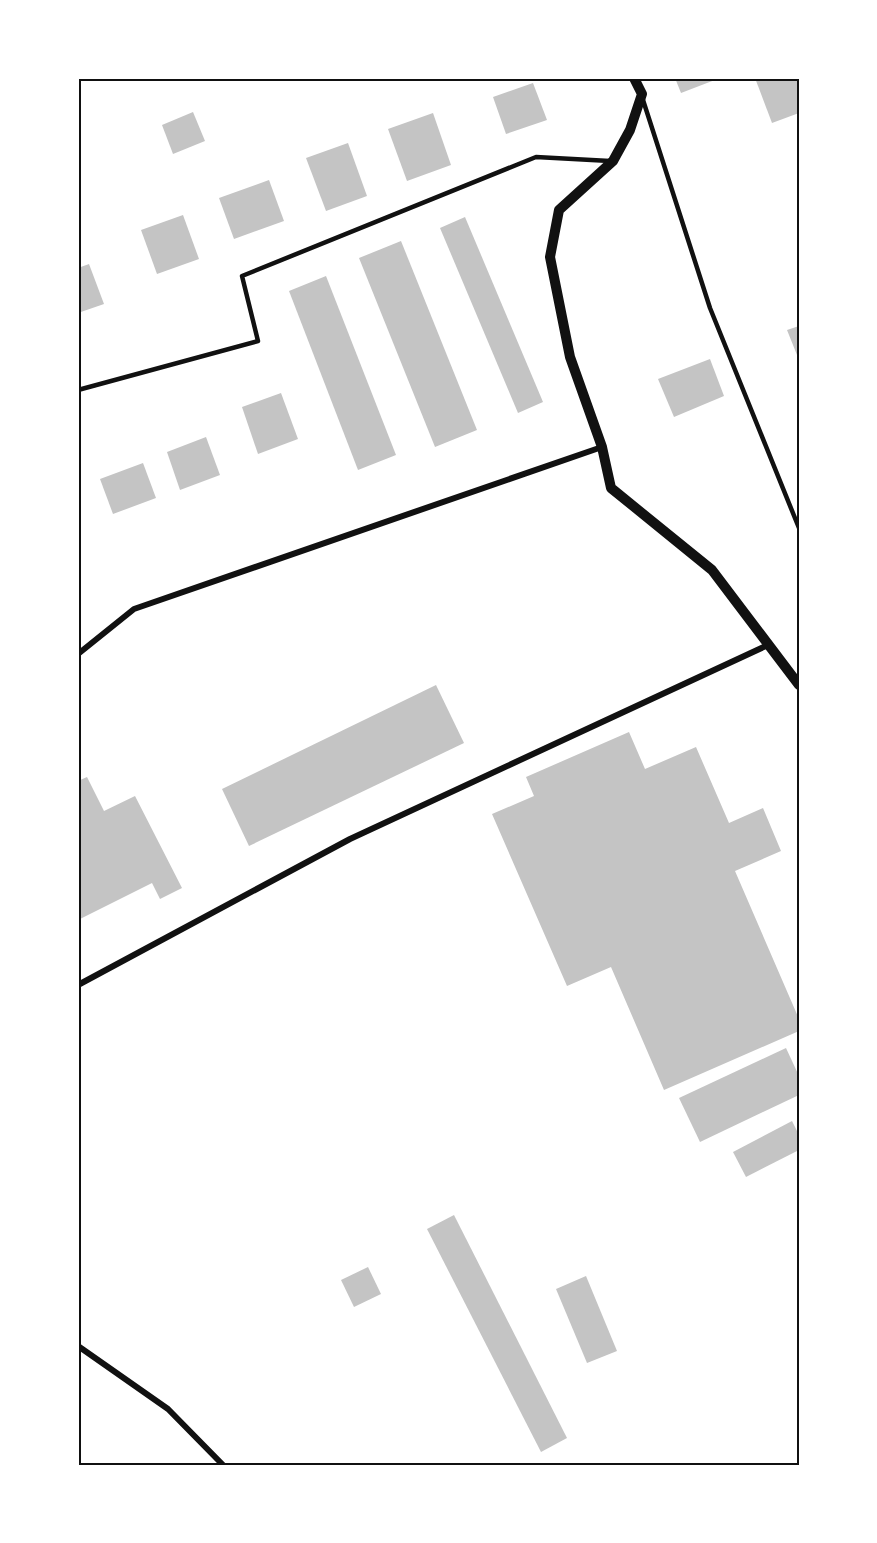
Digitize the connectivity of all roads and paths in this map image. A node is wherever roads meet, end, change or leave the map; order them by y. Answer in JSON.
{"nodes":[{"id":1,"x":634,"y":78,"type":"edge"},
{"id":2,"x":642,"y":94,"type":"junction"},
{"id":3,"x":613,"y":161,"type":"junction"},
{"id":4,"x":78,"y":390,"type":"edge"},
{"id":5,"x":602,"y":447,"type":"junction"},
{"id":6,"x":799,"y":528,"type":"edge"},
{"id":7,"x":768,"y":645,"type":"junction"},
{"id":8,"x":78,"y":654,"type":"edge"},
{"id":9,"x":799,"y":685,"type":"edge"},
{"id":10,"x":78,"y":985,"type":"edge"},
{"id":11,"x":78,"y":1346,"type":"edge"},
{"id":12,"x":224,"y":1465,"type":"edge"}],
"edges":[{"from":1,"to":2,"type":"street"},
{"from":2,"to":3,"type":"street"},
{"from":2,"to":6,"type":"lane"},
{"from":3,"to":4,"type":"lane"},
{"from":3,"to":5,"type":"street"},
{"from":5,"to":7,"type":"street"},
{"from":5,"to":8,"type":"street"},
{"from":7,"to":9,"type":"street"},
{"from":7,"to":10,"type":"street"},
{"from":11,"to":12,"type":"street"}]}
